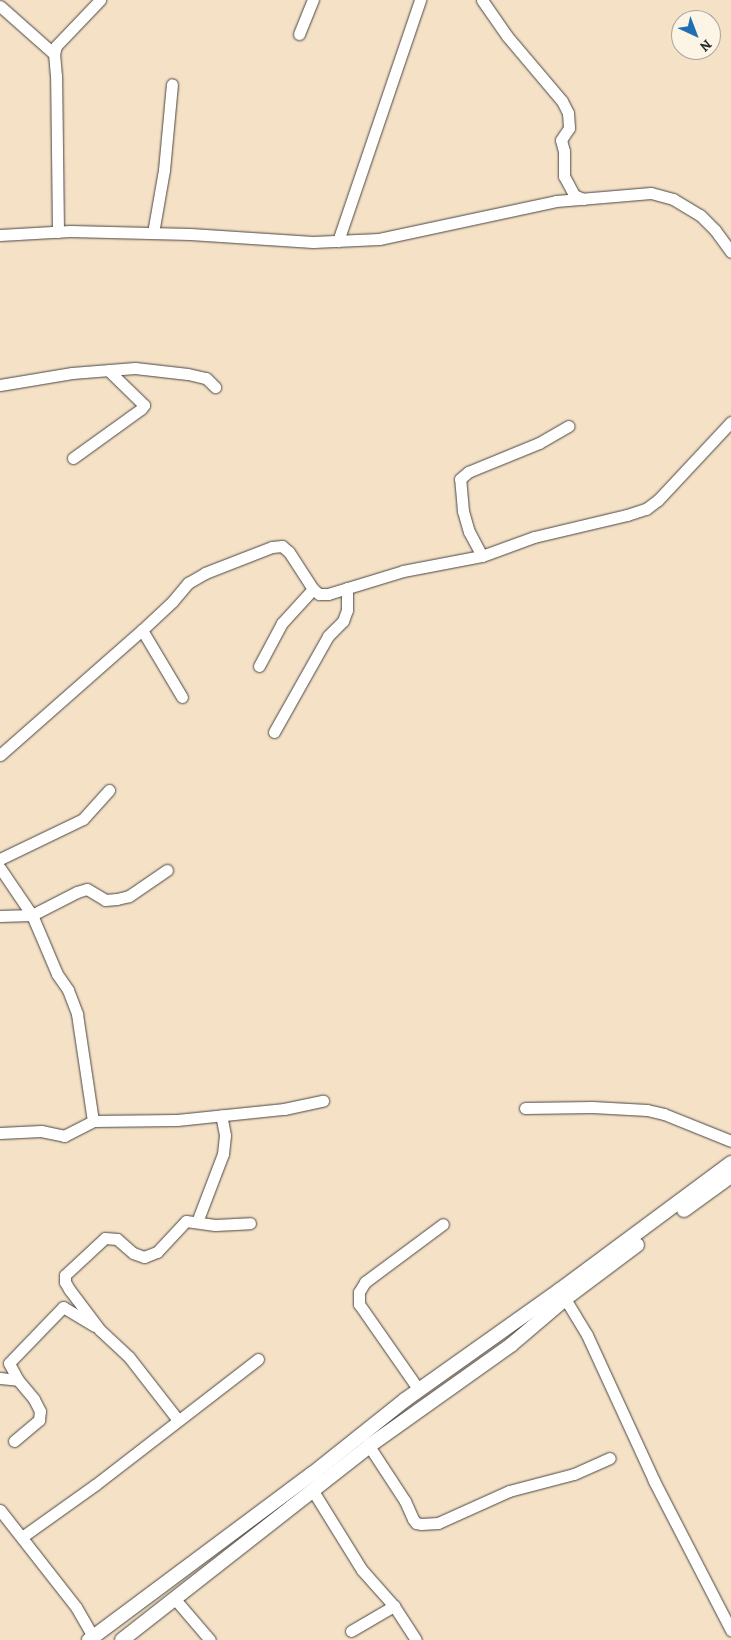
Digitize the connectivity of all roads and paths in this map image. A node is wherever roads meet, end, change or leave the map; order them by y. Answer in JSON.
{"nodes":[{"id":1,"x":100,"y":0,"type":"edge"},
{"id":2,"x":312,"y":0,"type":"edge"},
{"id":3,"x":420,"y":0,"type":"edge"},
{"id":4,"x":482,"y":0,"type":"edge"},
{"id":5,"x":0,"y":6,"type":"edge"},
{"id":6,"x":299,"y":34,"type":"dead end"},
{"id":7,"x":54,"y":54,"type":"junction"},
{"id":8,"x":172,"y":84,"type":"dead end"},
{"id":9,"x":583,"y":199,"type":"junction"},
{"id":10,"x":58,"y":232,"type":"junction"},
{"id":11,"x":153,"y":233,"type":"junction"},
{"id":12,"x":0,"y":235,"type":"edge"},
{"id":13,"x":338,"y":241,"type":"junction"},
{"id":14,"x":731,"y":252,"type":"edge"},
{"id":15,"x":108,"y":370,"type":"junction"},
{"id":16,"x":0,"y":385,"type":"edge"},
{"id":17,"x":214,"y":387,"type":"dead end"},
{"id":18,"x":731,"y":422,"type":"edge"},
{"id":19,"x":568,"y":426,"type":"dead end"},
{"id":20,"x":73,"y":458,"type":"dead end"},
{"id":21,"x":482,"y":556,"type":"junction"},
{"id":22,"x":348,"y":588,"type":"junction"},
{"id":23,"x":313,"y":589,"type":"junction"},
{"id":24,"x":142,"y":630,"type":"junction"},
{"id":25,"x":259,"y":666,"type":"dead end"},
{"id":26,"x":182,"y":697,"type":"dead end"},
{"id":27,"x":274,"y":732,"type":"dead end"},
{"id":28,"x":0,"y":755,"type":"edge"},
{"id":29,"x":109,"y":790,"type":"dead end"},
{"id":30,"x":0,"y":859,"type":"edge"},
{"id":31,"x":0,"y":868,"type":"edge"},
{"id":32,"x":168,"y":870,"type":"dead end"},
{"id":33,"x":32,"y":915,"type":"junction"},
{"id":34,"x":0,"y":916,"type":"edge"},
{"id":35,"x":323,"y":1101,"type":"dead end"},
{"id":36,"x":526,"y":1108,"type":"dead end"},
{"id":37,"x":222,"y":1115,"type":"junction"},
{"id":38,"x":93,"y":1121,"type":"junction"},
{"id":39,"x":0,"y":1134,"type":"edge"},
{"id":40,"x":731,"y":1141,"type":"edge"},
{"id":41,"x":731,"y":1163,"type":"edge"},
{"id":42,"x":731,"y":1176,"type":"edge"},
{"id":43,"x":197,"y":1222,"type":"junction"},
{"id":44,"x":250,"y":1223,"type":"dead end"},
{"id":45,"x":443,"y":1224,"type":"dead end"},
{"id":46,"x":563,"y":1295,"type":"junction"},
{"id":47,"x":100,"y":1330,"type":"junction"},
{"id":48,"x":258,"y":1359,"type":"dead end"},
{"id":49,"x":0,"y":1378,"type":"edge"},
{"id":50,"x":18,"y":1380,"type":"junction"},
{"id":51,"x":419,"y":1390,"type":"junction"},
{"id":52,"x":178,"y":1420,"type":"junction"},
{"id":53,"x":14,"y":1441,"type":"dead end"},
{"id":54,"x":369,"y":1446,"type":"junction"},
{"id":55,"x":610,"y":1458,"type":"dead end"},
{"id":56,"x":313,"y":1491,"type":"junction"},
{"id":57,"x":0,"y":1510,"type":"edge"},
{"id":58,"x":22,"y":1537,"type":"junction"},
{"id":59,"x":174,"y":1598,"type":"junction"},
{"id":60,"x":394,"y":1606,"type":"junction"},
{"id":61,"x":731,"y":1630,"type":"edge"},
{"id":62,"x":350,"y":1631,"type":"dead end"},
{"id":63,"x":91,"y":1638,"type":"edge"},
{"id":64,"x":122,"y":1640,"type":"edge"},
{"id":65,"x":210,"y":1640,"type":"edge"},
{"id":66,"x":416,"y":1640,"type":"edge"}],
"edges":[{"from":1,"to":7,"type":"street"},
{"from":2,"to":6,"type":"street"},
{"from":3,"to":13,"type":"street"},
{"from":4,"to":9,"type":"street"},
{"from":5,"to":7,"type":"street"},
{"from":7,"to":10,"type":"street"},
{"from":8,"to":11,"type":"street"},
{"from":9,"to":13,"type":"street"},
{"from":9,"to":14,"type":"street"},
{"from":10,"to":11,"type":"street"},
{"from":10,"to":12,"type":"street"},
{"from":11,"to":13,"type":"street"},
{"from":15,"to":16,"type":"street"},
{"from":15,"to":17,"type":"street"},
{"from":15,"to":20,"type":"street"},
{"from":18,"to":21,"type":"street"},
{"from":19,"to":21,"type":"street"},
{"from":21,"to":22,"type":"street"},
{"from":22,"to":23,"type":"street"},
{"from":22,"to":27,"type":"street"},
{"from":23,"to":24,"type":"street"},
{"from":23,"to":25,"type":"street"},
{"from":24,"to":26,"type":"street"},
{"from":24,"to":28,"type":"street"},
{"from":29,"to":30,"type":"street"},
{"from":31,"to":33,"type":"street"},
{"from":32,"to":33,"type":"street"},
{"from":33,"to":34,"type":"street"},
{"from":33,"to":38,"type":"street"},
{"from":35,"to":37,"type":"street"},
{"from":36,"to":40,"type":"street"},
{"from":37,"to":38,"type":"street"},
{"from":37,"to":43,"type":"street"},
{"from":38,"to":39,"type":"street"},
{"from":41,"to":46,"type":"main road"},
{"from":42,"to":46,"type":"main road"},
{"from":43,"to":44,"type":"street"},
{"from":43,"to":47,"type":"street"},
{"from":45,"to":51,"type":"street"},
{"from":46,"to":51,"type":"main road"},
{"from":46,"to":54,"type":"main road"},
{"from":46,"to":61,"type":"street"},
{"from":47,"to":50,"type":"street"},
{"from":47,"to":52,"type":"street"},
{"from":48,"to":52,"type":"street"},
{"from":49,"to":50,"type":"street"},
{"from":50,"to":53,"type":"street"},
{"from":51,"to":63,"type":"main road"},
{"from":52,"to":58,"type":"street"},
{"from":54,"to":55,"type":"street"},
{"from":54,"to":56,"type":"main road"},
{"from":56,"to":59,"type":"main road"},
{"from":56,"to":60,"type":"street"},
{"from":57,"to":58,"type":"street"},
{"from":58,"to":63,"type":"street"},
{"from":59,"to":64,"type":"main road"},
{"from":59,"to":65,"type":"street"},
{"from":60,"to":62,"type":"street"},
{"from":60,"to":66,"type":"street"}]}
